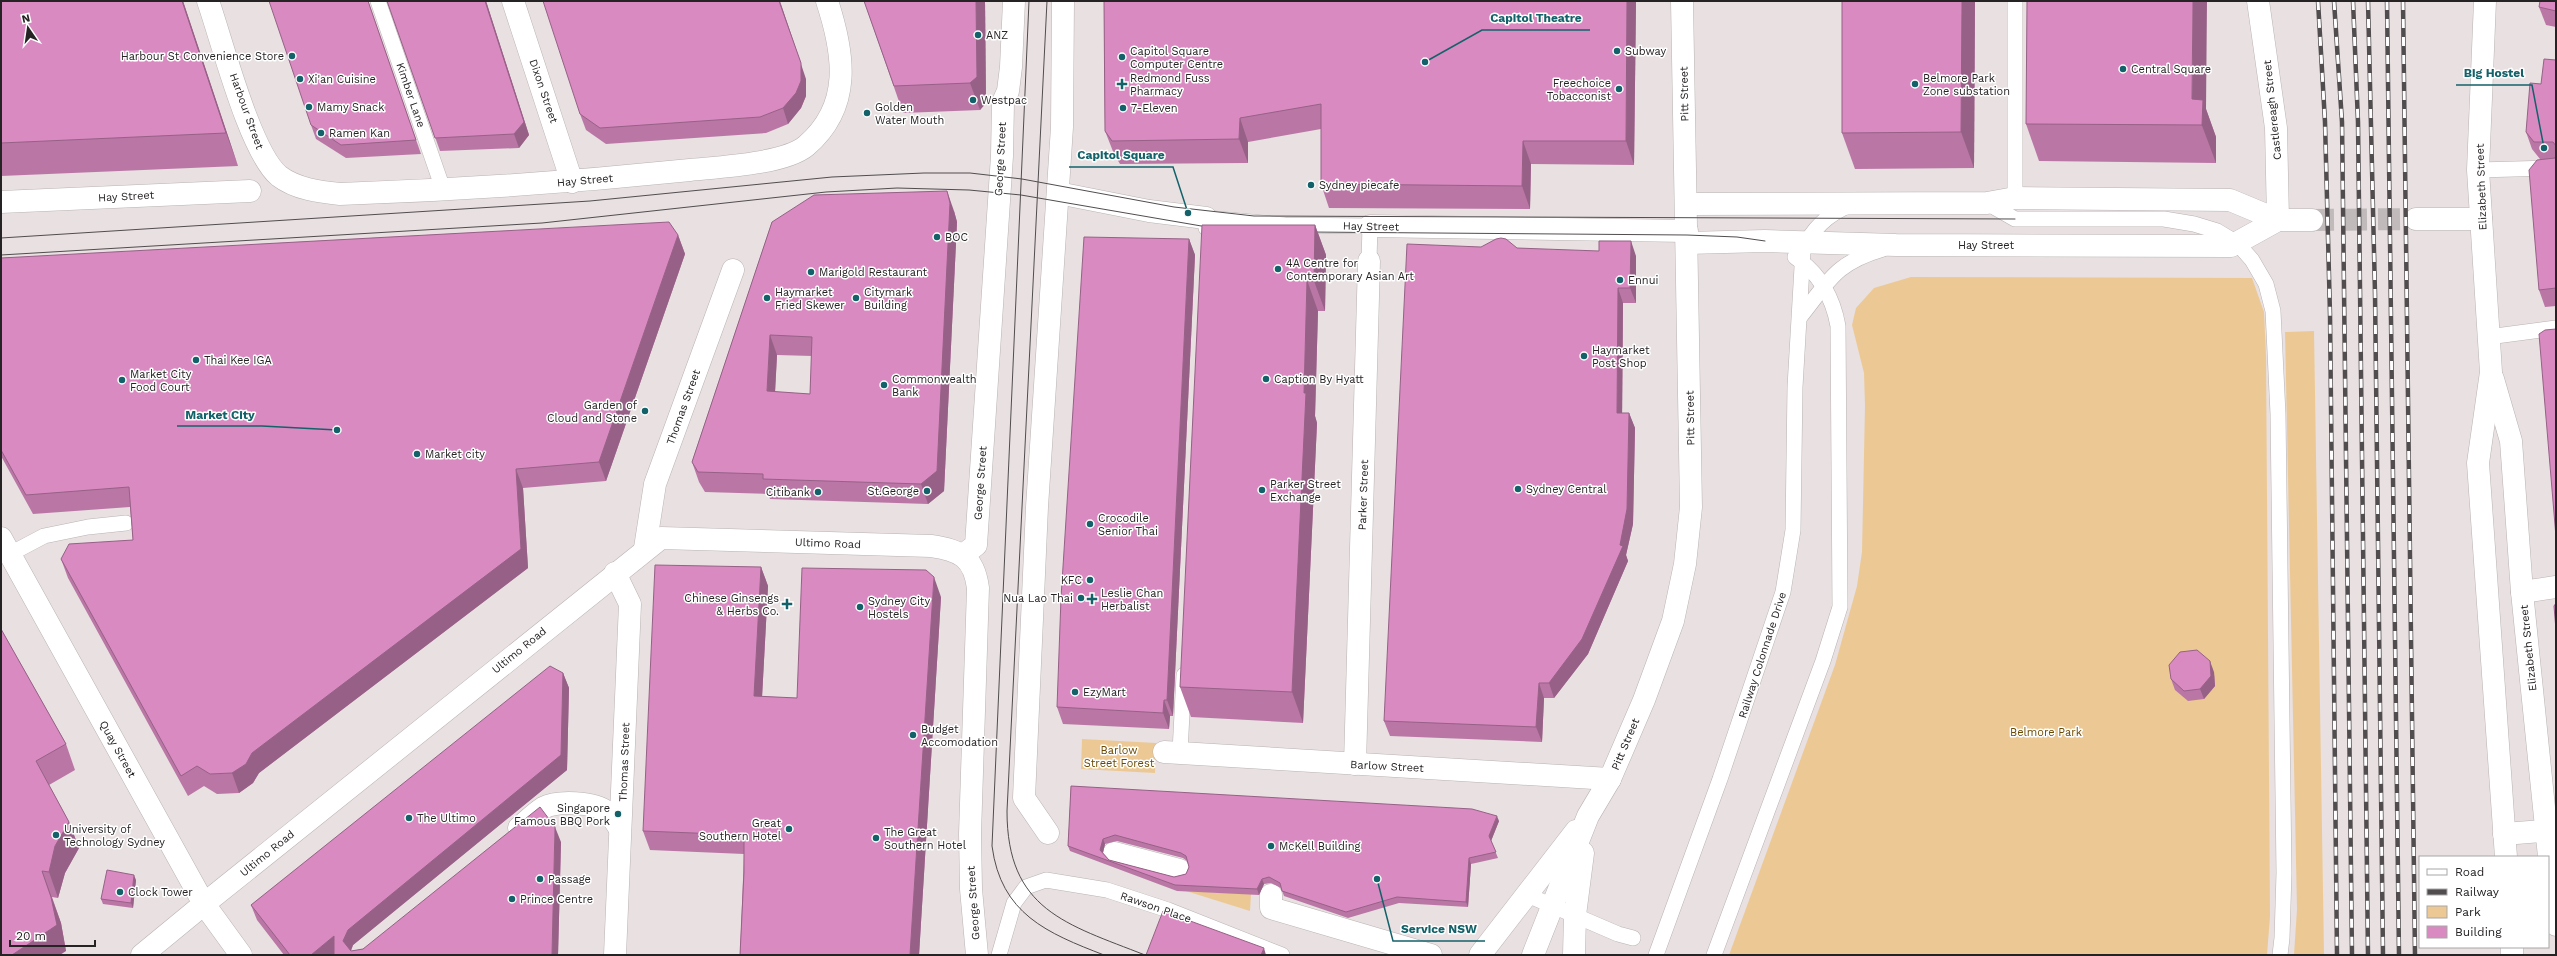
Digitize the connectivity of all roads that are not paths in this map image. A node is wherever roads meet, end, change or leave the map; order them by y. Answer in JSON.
{"nodes":[{"id":1,"x":208,"y":1,"type":"edge"},
{"id":2,"x":378,"y":1,"type":"edge"},
{"id":3,"x":513,"y":1,"type":"edge"},
{"id":4,"x":827,"y":1,"type":"edge"},
{"id":5,"x":1014,"y":1,"type":"edge"},
{"id":6,"x":1063,"y":1,"type":"edge"},
{"id":7,"x":1682,"y":1,"type":"edge"},
{"id":8,"x":2015,"y":1,"type":"edge"},
{"id":9,"x":2258,"y":1,"type":"edge"},
{"id":10,"x":2485,"y":1,"type":"edge"},
{"id":11,"x":2556,"y":168,"type":"edge"},
{"id":12,"x":2478,"y":170,"type":"junction"},
{"id":13,"x":572,"y":182,"type":"junction"},
{"id":14,"x":443,"y":189,"type":"junction"},
{"id":15,"x":250,"y":190,"type":"dead end"},
{"id":16,"x":391,"y":192,"type":"joint"},
{"id":17,"x":1058,"y":193,"type":"junction"},
{"id":18,"x":2015,"y":198,"type":"junction"},
{"id":19,"x":1,"y":202,"type":"edge"},
{"id":20,"x":1854,"y":203,"type":"junction"},
{"id":21,"x":1986,"y":203,"type":"junction"},
{"id":22,"x":1687,"y":204,"type":"junction"},
{"id":23,"x":1206,"y":218,"type":"junction"},
{"id":24,"x":2416,"y":219,"type":"tunnel mouth"},
{"id":25,"x":2481,"y":219,"type":"junction"},
{"id":26,"x":2278,"y":220,"type":"junction"},
{"id":27,"x":2312,"y":220,"type":"tunnel mouth"},
{"id":28,"x":1370,"y":226,"type":"junction"},
{"id":29,"x":1687,"y":237,"type":"junction"},
{"id":30,"x":1205,"y":242,"type":"edge"},
{"id":31,"x":2237,"y":243,"type":"junction"},
{"id":32,"x":1896,"y":245,"type":"junction"},
{"id":33,"x":1804,"y":251,"type":"junction"},
{"id":34,"x":1369,"y":261,"type":"joint"},
{"id":35,"x":733,"y":270,"type":"dead end"},
{"id":36,"x":1824,"y":286,"type":"junction"},
{"id":37,"x":1800,"y":318,"type":"junction"},
{"id":38,"x":2556,"y":328,"type":"edge"},
{"id":39,"x":2488,"y":337,"type":"junction"},
{"id":40,"x":2491,"y":372,"type":"junction"},
{"id":41,"x":126,"y":524,"type":"dead end"},
{"id":42,"x":5,"y":546,"type":"edge"},
{"id":43,"x":645,"y":548,"type":"junction"},
{"id":44,"x":963,"y":555,"type":"junction"},
{"id":45,"x":615,"y":573,"type":"junction"},
{"id":46,"x":2556,"y":587,"type":"edge"},
{"id":47,"x":2522,"y":592,"type":"junction"},
{"id":48,"x":1184,"y":657,"type":"edge"},
{"id":49,"x":1172,"y":752,"type":"joint"},
{"id":50,"x":1355,"y":764,"type":"junction"},
{"id":51,"x":1610,"y":779,"type":"junction"},
{"id":52,"x":1588,"y":816,"type":"junction"},
{"id":53,"x":620,"y":829,"type":"junction"},
{"id":54,"x":2552,"y":830,"type":"edge"},
{"id":55,"x":1048,"y":834,"type":"dead end"},
{"id":56,"x":2504,"y":834,"type":"junction"},
{"id":57,"x":501,"y":842,"type":"edge"},
{"id":58,"x":1114,"y":853,"type":"dead end"},
{"id":59,"x":2506,"y":856,"type":"edge"},
{"id":60,"x":1179,"y":870,"type":"dead end"},
{"id":61,"x":1525,"y":894,"type":"junction"},
{"id":62,"x":1271,"y":896,"type":"dead end"},
{"id":63,"x":204,"y":904,"type":"junction"},
{"id":64,"x":1553,"y":906,"type":"junction"},
{"id":65,"x":1575,"y":915,"type":"junction"},
{"id":66,"x":2556,"y":925,"type":"edge"},
{"id":67,"x":1632,"y":938,"type":"dead end"},
{"id":68,"x":142,"y":955,"type":"edge"},
{"id":69,"x":241,"y":955,"type":"edge"},
{"id":70,"x":615,"y":955,"type":"edge"},
{"id":71,"x":977,"y":955,"type":"edge"},
{"id":72,"x":999,"y":955,"type":"edge"},
{"id":73,"x":1282,"y":955,"type":"edge"},
{"id":74,"x":1431,"y":955,"type":"edge"},
{"id":75,"x":1480,"y":955,"type":"edge"},
{"id":76,"x":1533,"y":955,"type":"edge"},
{"id":77,"x":1574,"y":955,"type":"edge"},
{"id":78,"x":1656,"y":955,"type":"edge"},
{"id":79,"x":1714,"y":955,"type":"edge"},
{"id":80,"x":2280,"y":955,"type":"edge"}],
"edges":[{"from":1,"to":16,"type":"street","name":"Harbour Street"},
{"from":2,"to":14,"type":"lane","name":"Kimber Lane"},
{"from":3,"to":13,"type":"street","name":"Dixon Street"},
{"from":4,"to":13,"type":"street","name":"Hay Street"},
{"from":5,"to":44,"type":"street","name":"George Street"},
{"from":6,"to":17,"type":"street"},
{"from":7,"to":22,"type":"street","name":"Pitt Street"},
{"from":8,"to":18,"type":"lane"},
{"from":9,"to":26,"type":"street","name":"Castlereagh Street"},
{"from":10,"to":12,"type":"street","name":"Elizabeth Street"},
{"from":11,"to":12,"type":"lane"},
{"from":12,"to":25,"type":"street","name":"Elizabeth Street"},
{"from":13,"to":14,"type":"street","name":"Hay Street"},
{"from":14,"to":16,"type":"street","name":"Hay Street"},
{"from":15,"to":19,"type":"street","name":"Hay Street"},
{"from":17,"to":23,"type":"street","name":"Hay Street"},
{"from":17,"to":55,"type":"street"},
{"from":18,"to":21,"type":"street","name":"Hay Street"},
{"from":18,"to":26,"type":"street","name":"Hay Street"},
{"from":20,"to":21,"type":"street","name":"Hay Street"},
{"from":20,"to":22,"type":"street","name":"Hay Street"},
{"from":20,"to":33,"type":"lane"},
{"from":21,"to":31,"type":"lane"},
{"from":22,"to":29,"type":"street","name":"Pitt Street"},
{"from":23,"to":28,"type":"lane","name":"Hay Street"},
{"from":23,"to":30,"type":"lane"},
{"from":24,"to":25,"type":"street"},
{"from":25,"to":39,"type":"street","name":"Elizabeth Street"},
{"from":26,"to":27,"type":"street","name":"Hay Street"},
{"from":26,"to":31,"type":"street","name":"Hay Street"},
{"from":28,"to":29,"type":"street","name":"Hay Street"},
{"from":28,"to":34,"type":"lane","name":"Parker Street"},
{"from":29,"to":33,"type":"street","name":"Hay Street"},
{"from":29,"to":51,"type":"street","name":"Pitt Street"},
{"from":31,"to":32,"type":"street","name":"Hay Street"},
{"from":31,"to":80,"type":"lane"},
{"from":32,"to":33,"type":"street","name":"Hay Street"},
{"from":32,"to":36,"type":"lane"},
{"from":33,"to":36,"type":"lane"},
{"from":33,"to":37,"type":"lane","name":"Railway Colonnade Drive"},
{"from":34,"to":50,"type":"street","name":"Parker Street"},
{"from":35,"to":43,"type":"street","name":"Thomas Street"},
{"from":36,"to":37,"type":"lane"},
{"from":36,"to":79,"type":"lane"},
{"from":37,"to":78,"type":"lane","name":"Railway Colonnade Drive"},
{"from":38,"to":39,"type":"lane"},
{"from":39,"to":40,"type":"street","name":"Elizabeth Street"},
{"from":40,"to":47,"type":"street","name":"Elizabeth Street"},
{"from":40,"to":56,"type":"street","name":"Elizabeth Street"},
{"from":41,"to":42,"type":"lane"},
{"from":42,"to":63,"type":"street","name":"Quay Street"},
{"from":43,"to":44,"type":"street","name":"Ultimo Road"},
{"from":43,"to":45,"type":"street","name":"Ultimo Road"},
{"from":44,"to":71,"type":"street","name":"George Street"},
{"from":45,"to":53,"type":"street","name":"Thomas Street"},
{"from":45,"to":63,"type":"street","name":"Ultimo Road"},
{"from":46,"to":47,"type":"street"},
{"from":47,"to":54,"type":"street","name":"Elizabeth Street"},
{"from":48,"to":49,"type":"lane"},
{"from":49,"to":50,"type":"street","name":"Barlow Street"},
{"from":50,"to":51,"type":"street","name":"Barlow Street"},
{"from":51,"to":52,"type":"street","name":"Pitt Street"},
{"from":52,"to":61,"type":"street","name":"Pitt Street"},
{"from":52,"to":64,"type":"street","name":"Pitt Street"},
{"from":52,"to":65,"type":"street"},
{"from":53,"to":57,"type":"street"},
{"from":53,"to":70,"type":"street","name":"Thomas Street"},
{"from":54,"to":56,"type":"street"},
{"from":54,"to":66,"type":"street","name":"Elizabeth Street"},
{"from":56,"to":59,"type":"street","name":"Elizabeth Street"},
{"from":58,"to":60,"type":"street"},
{"from":61,"to":64,"type":"lane"},
{"from":61,"to":75,"type":"street","name":"Pitt Street"},
{"from":62,"to":74,"type":"street"},
{"from":63,"to":68,"type":"street","name":"Ultimo Road"},
{"from":63,"to":69,"type":"street","name":"Quay Street"},
{"from":64,"to":65,"type":"lane"},
{"from":64,"to":76,"type":"street","name":"Pitt Street"},
{"from":65,"to":67,"type":"lane"},
{"from":65,"to":77,"type":"street"},
{"from":72,"to":73,"type":"lane","name":"Rawson Place"}]}
